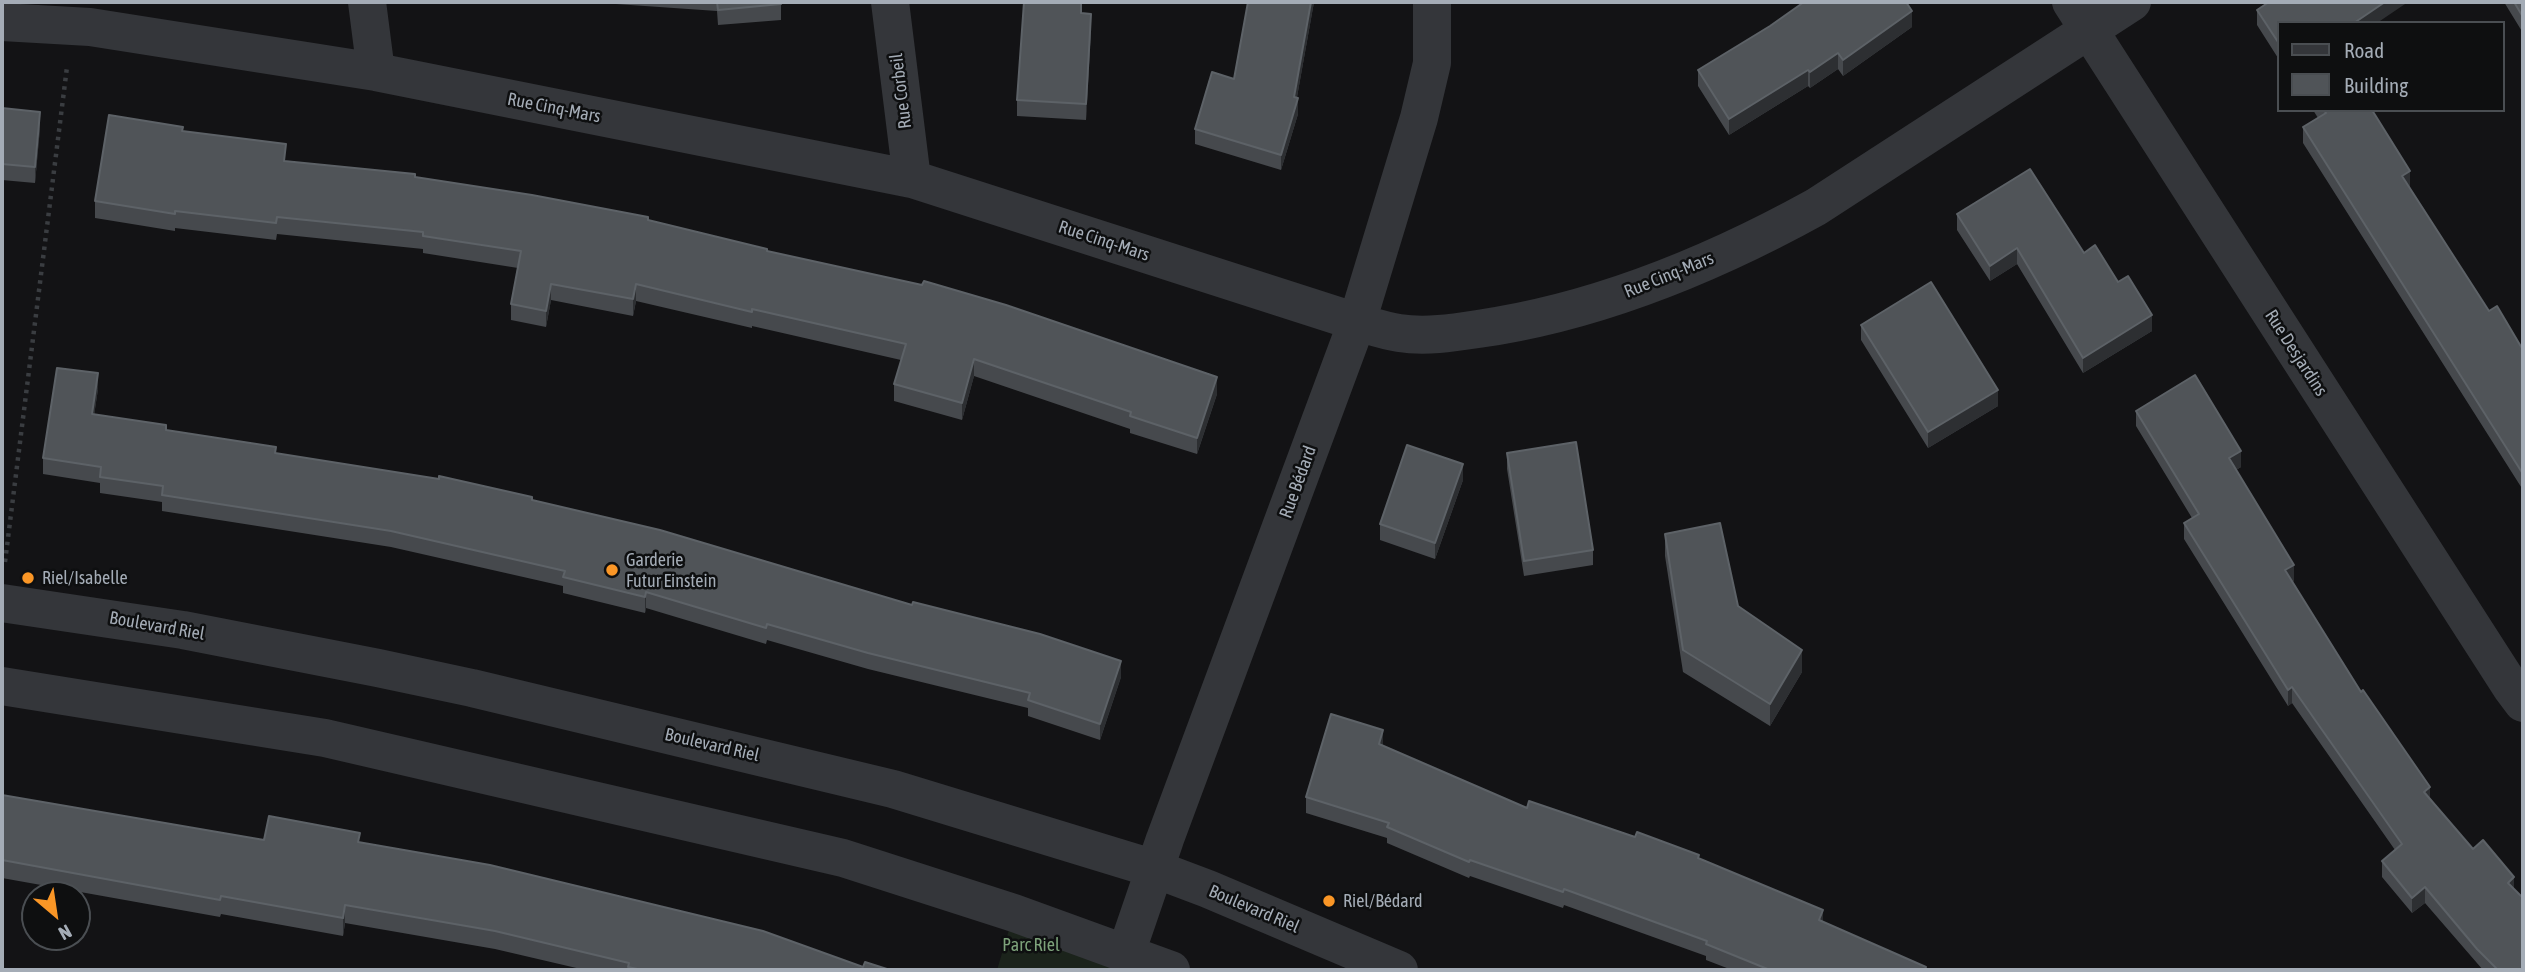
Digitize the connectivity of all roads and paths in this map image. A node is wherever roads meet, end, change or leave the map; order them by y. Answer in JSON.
{"nodes":[{"id":1,"x":367,"y":2,"type":"edge"},
{"id":2,"x":890,"y":2,"type":"edge"},
{"id":3,"x":1433,"y":2,"type":"edge"},
{"id":4,"x":2132,"y":2,"type":"edge"},
{"id":5,"x":2080,"y":16,"type":"edge"},
{"id":6,"x":2,"y":22,"type":"edge"},
{"id":7,"x":72,"y":26,"type":"junction"},
{"id":8,"x":376,"y":72,"type":"junction"},
{"id":9,"x":912,"y":179,"type":"junction"},
{"id":10,"x":1357,"y":323,"type":"junction"},
{"id":11,"x":3,"y":587,"type":"edge"},
{"id":12,"x":2,"y":686,"type":"edge"},
{"id":13,"x":2523,"y":703,"type":"edge"},
{"id":14,"x":1155,"y":869,"type":"junction"},
{"id":15,"x":1126,"y":953,"type":"junction"},
{"id":16,"x":1171,"y":970,"type":"edge"},
{"id":17,"x":1398,"y":970,"type":"edge"}],
"edges":[{"from":1,"to":8,"type":"street"},
{"from":2,"to":9,"type":"street","name":"Rue Corbeil"},
{"from":3,"to":10,"type":"street","name":"Rue Bédard"},
{"from":4,"to":5,"type":"street","name":"Rue Cinq-Mars"},
{"from":5,"to":10,"type":"street","name":"Rue Cinq-Mars"},
{"from":5,"to":13,"type":"street","name":"Rue Desjardins"},
{"from":6,"to":7,"type":"street","name":"Rue Cinq-Mars"},
{"from":7,"to":8,"type":"street","name":"Rue Cinq-Mars"},
{"from":7,"to":11,"type":"path"},
{"from":8,"to":9,"type":"street","name":"Rue Cinq-Mars"},
{"from":9,"to":10,"type":"street","name":"Rue Cinq-Mars"},
{"from":10,"to":14,"type":"street","name":"Rue Bédard"},
{"from":11,"to":14,"type":"street","name":"Boulevard Riel"},
{"from":12,"to":15,"type":"street"},
{"from":14,"to":15,"type":"street","name":"Rue Bédard"},
{"from":14,"to":17,"type":"street","name":"Boulevard Riel"},
{"from":15,"to":16,"type":"street"}]}
